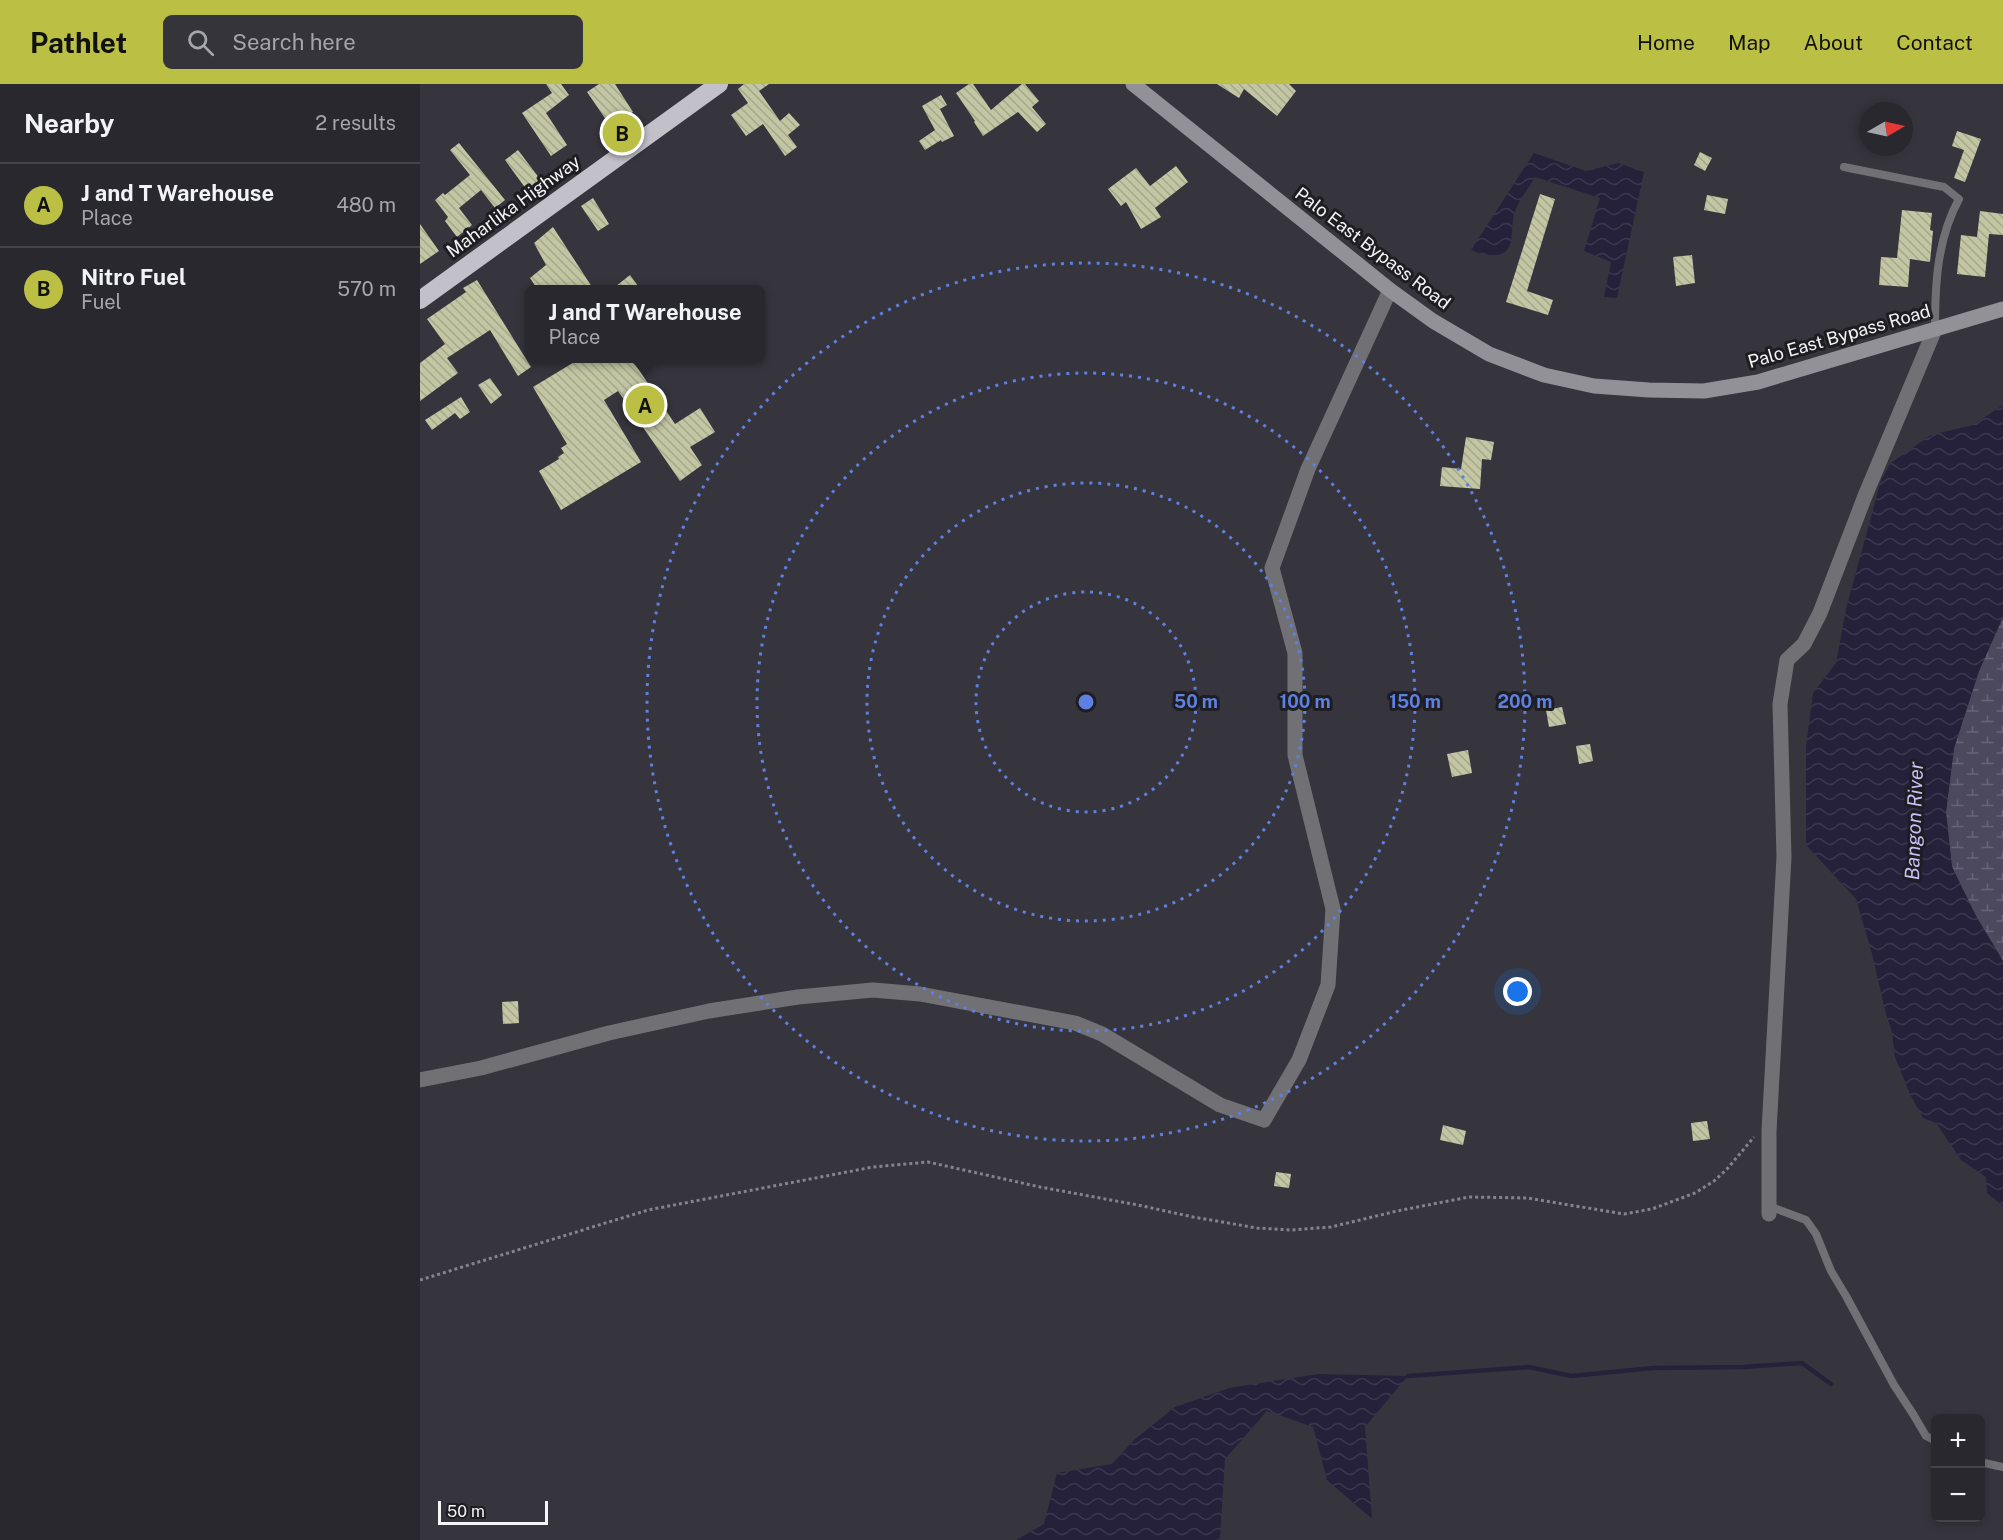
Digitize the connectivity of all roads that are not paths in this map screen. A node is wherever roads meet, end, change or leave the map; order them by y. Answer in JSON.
{"nodes":[{"id":1,"x":719,"y":84,"type":"edge"},
{"id":2,"x":1133,"y":84,"type":"edge"},
{"id":3,"x":1844,"y":167,"type":"dead end"},
{"id":4,"x":1390,"y":290,"type":"junction"},
{"id":5,"x":420,"y":300,"type":"edge"},
{"id":6,"x":2003,"y":309,"type":"edge"},
{"id":7,"x":1935,"y":329,"type":"junction"},
{"id":8,"x":420,"y":1080,"type":"edge"},
{"id":9,"x":1769,"y":1210,"type":"joint"},
{"id":10,"x":1931,"y":1439,"type":"edge"},
{"id":11,"x":1985,"y":1463,"type":"edge"},
{"id":12,"x":2003,"y":1467,"type":"edge"}],
"edges":[{"from":1,"to":5,"type":"highway","name":"Maharlika Highway"},
{"from":2,"to":4,"type":"main road","name":"Palo East Bypass Road"},
{"from":3,"to":7,"type":"lane"},
{"from":4,"to":7,"type":"main road","name":"Palo East Bypass Road"},
{"from":4,"to":8,"type":"street"},
{"from":6,"to":7,"type":"main road","name":"Palo East Bypass Road"},
{"from":7,"to":9,"type":"street"},
{"from":9,"to":10,"type":"lane"},
{"from":11,"to":12,"type":"lane"}]}
